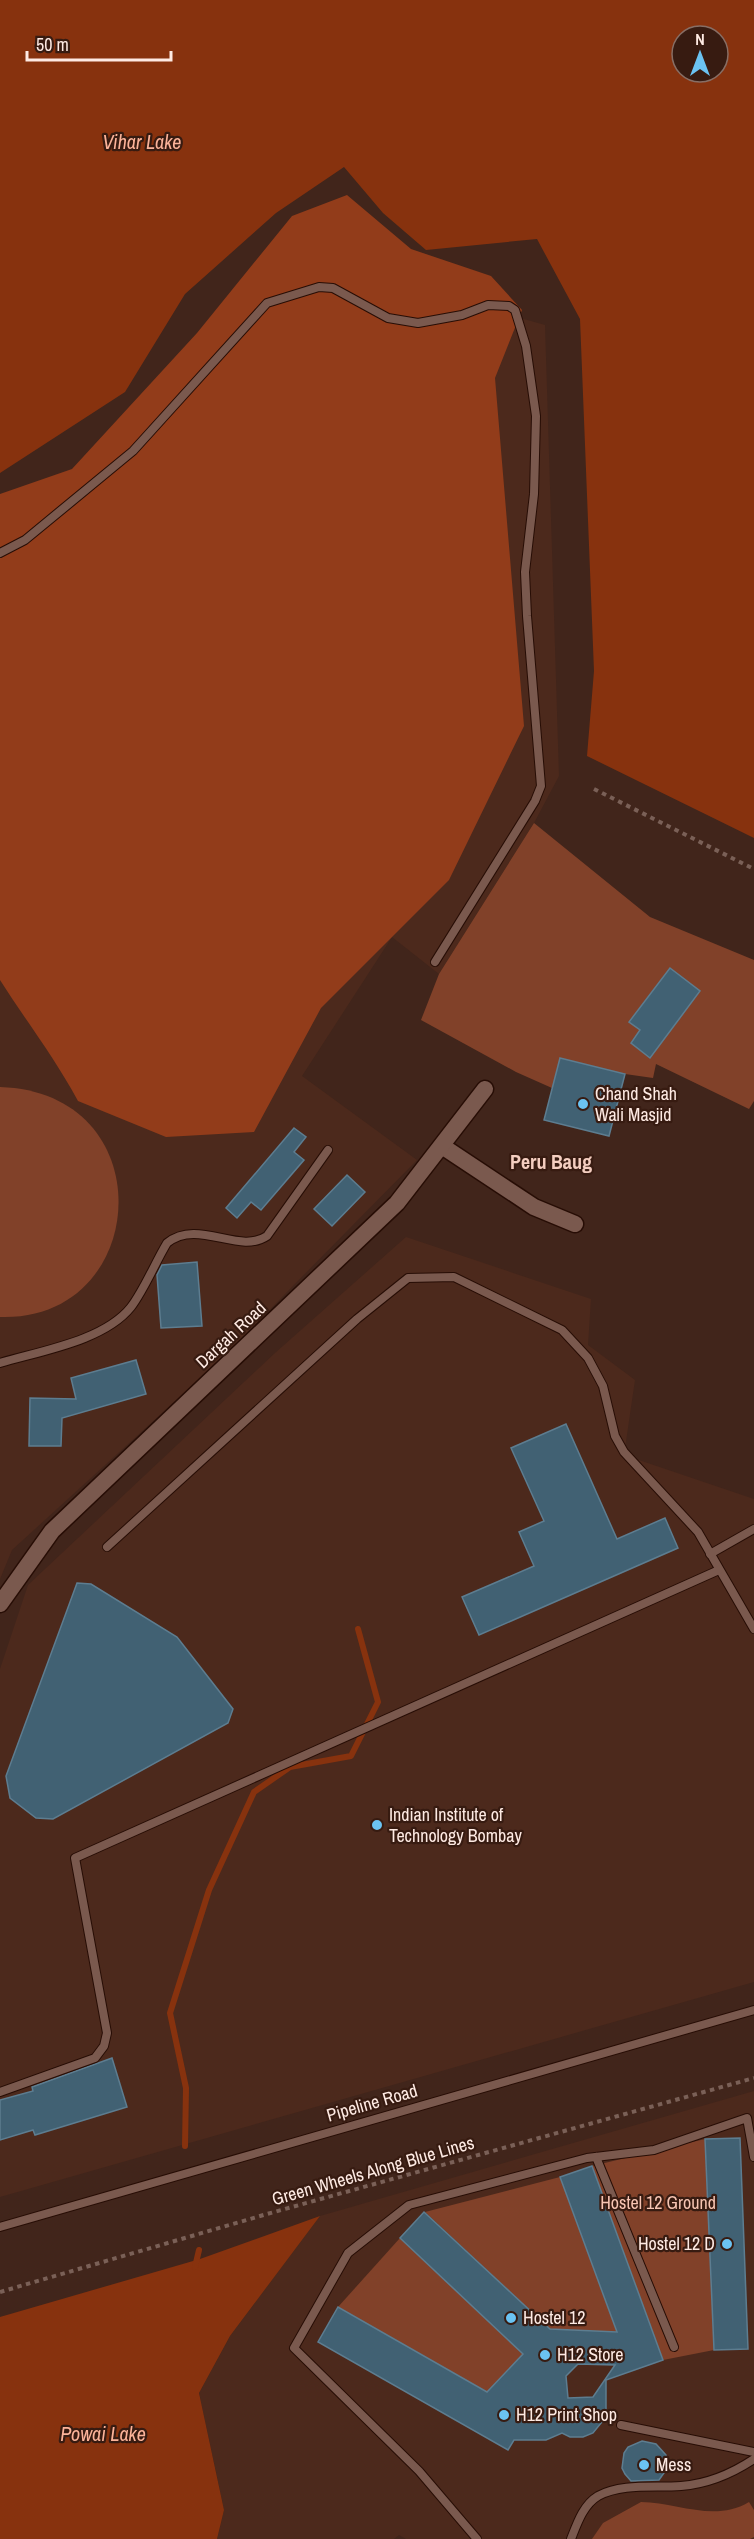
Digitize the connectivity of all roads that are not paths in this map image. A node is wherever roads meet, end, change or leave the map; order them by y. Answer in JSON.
{"nodes":[{"id":1,"x":0,"y":553,"type":"edge"},
{"id":2,"x":435,"y":962,"type":"dead end"},
{"id":3,"x":485,"y":1089,"type":"dead end"},
{"id":4,"x":442,"y":1146,"type":"junction"},
{"id":5,"x":328,"y":1150,"type":"dead end"},
{"id":6,"x":575,"y":1224,"type":"dead end"},
{"id":7,"x":0,"y":1363,"type":"edge"},
{"id":8,"x":754,"y":1529,"type":"edge"},
{"id":9,"x":107,"y":1547,"type":"dead end"},
{"id":10,"x":710,"y":1554,"type":"junction"},
{"id":11,"x":719,"y":1570,"type":"junction"},
{"id":12,"x":0,"y":1604,"type":"edge"},
{"id":13,"x":754,"y":1629,"type":"edge"},
{"id":14,"x":754,"y":2010,"type":"edge"},
{"id":15,"x":0,"y":2092,"type":"edge"},
{"id":16,"x":596,"y":2157,"type":"junction"},
{"id":17,"x":754,"y":2157,"type":"edge"},
{"id":18,"x":0,"y":2227,"type":"edge"},
{"id":19,"x":674,"y":2348,"type":"dead end"},
{"id":20,"x":621,"y":2425,"type":"dead end"},
{"id":21,"x":754,"y":2451,"type":"edge"},
{"id":22,"x":754,"y":2459,"type":"edge"},
{"id":23,"x":477,"y":2539,"type":"edge"},
{"id":24,"x":571,"y":2539,"type":"edge"}],
"edges":[{"from":1,"to":2,"type":"lane"},
{"from":3,"to":4,"type":"street","name":"Dargah Road"},
{"from":4,"to":6,"type":"street"},
{"from":4,"to":12,"type":"street","name":"Dargah Road"},
{"from":5,"to":7,"type":"lane"},
{"from":8,"to":10,"type":"lane"},
{"from":9,"to":10,"type":"lane"},
{"from":10,"to":11,"type":"lane"},
{"from":11,"to":13,"type":"lane"},
{"from":11,"to":15,"type":"lane"},
{"from":14,"to":18,"type":"lane","name":"Pipeline Road"},
{"from":16,"to":17,"type":"lane"},
{"from":16,"to":19,"type":"lane"},
{"from":16,"to":23,"type":"lane"},
{"from":20,"to":21,"type":"lane"},
{"from":22,"to":24,"type":"lane"}]}
